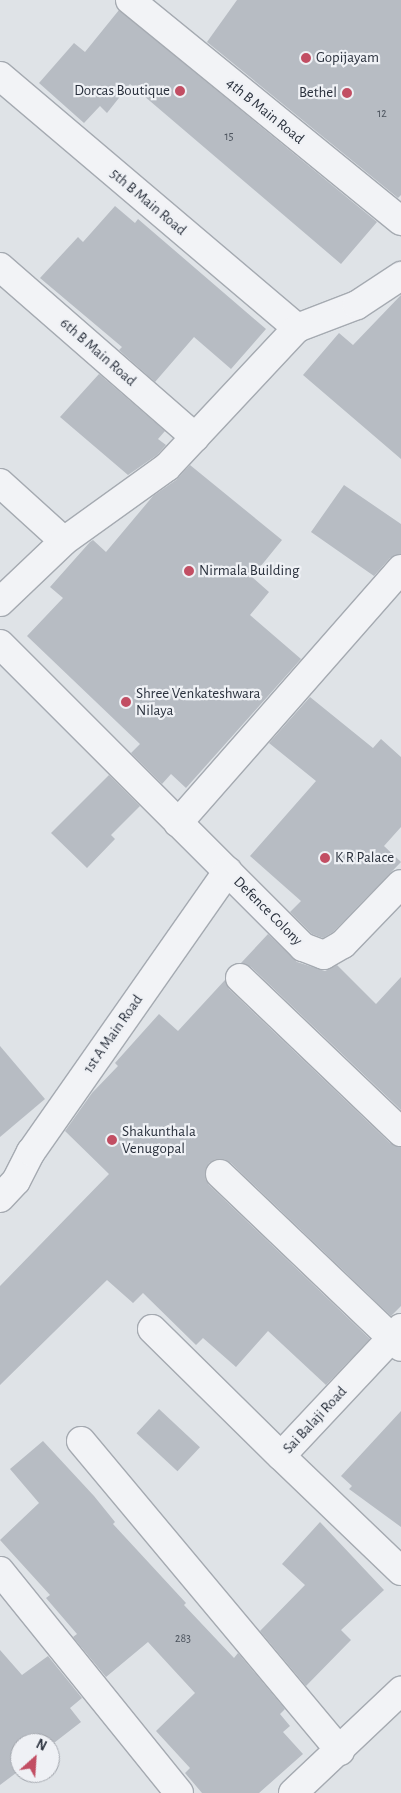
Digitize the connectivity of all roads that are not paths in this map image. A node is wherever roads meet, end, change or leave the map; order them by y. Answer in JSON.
{"nodes":[{"id":1,"x":130,"y":0,"type":"edge"},
{"id":2,"x":0,"y":76,"type":"edge"},
{"id":3,"x":401,"y":221,"type":"edge"},
{"id":4,"x":0,"y":266,"type":"edge"},
{"id":5,"x":401,"y":276,"type":"edge"},
{"id":6,"x":296,"y":328,"type":"junction"},
{"id":7,"x":195,"y":437,"type":"junction"},
{"id":8,"x":0,"y":483,"type":"edge"},
{"id":9,"x":64,"y":541,"type":"junction"},
{"id":10,"x":401,"y":569,"type":"edge"},
{"id":11,"x":0,"y":602,"type":"edge"},
{"id":12,"x":0,"y":644,"type":"edge"},
{"id":13,"x":178,"y":823,"type":"junction"},
{"id":14,"x":228,"y":871,"type":"junction"},
{"id":15,"x":401,"y":884,"type":"edge"},
{"id":16,"x":240,"y":978,"type":"dead end"},
{"id":17,"x":401,"y":1132,"type":"edge"},
{"id":18,"x":220,"y":1174,"type":"dead end"},
{"id":19,"x":5,"y":1181,"type":"edge"},
{"id":20,"x":152,"y":1329,"type":"dead end"},
{"id":21,"x":398,"y":1338,"type":"edge"},
{"id":22,"x":81,"y":1441,"type":"dead end"},
{"id":23,"x":281,"y":1456,"type":"junction"},
{"id":24,"x":0,"y":1571,"type":"edge"},
{"id":25,"x":401,"y":1572,"type":"edge"},
{"id":26,"x":401,"y":1692,"type":"edge"},
{"id":27,"x":340,"y":1751,"type":"junction"},
{"id":28,"x":179,"y":1793,"type":"edge"},
{"id":29,"x":293,"y":1793,"type":"edge"}],
"edges":[{"from":1,"to":3,"type":"street","name":"4th B Main Road"},
{"from":2,"to":6,"type":"street","name":"5th B Main Road"},
{"from":4,"to":7,"type":"street","name":"6th B Main Road"},
{"from":5,"to":6,"type":"street"},
{"from":6,"to":7,"type":"street"},
{"from":7,"to":9,"type":"street"},
{"from":8,"to":9,"type":"street"},
{"from":9,"to":11,"type":"street"},
{"from":10,"to":13,"type":"street"},
{"from":12,"to":13,"type":"street"},
{"from":13,"to":14,"type":"street"},
{"from":14,"to":15,"type":"street","name":"Defence Colony"},
{"from":14,"to":19,"type":"street","name":"1st A Main Road"},
{"from":16,"to":17,"type":"street"},
{"from":18,"to":21,"type":"street"},
{"from":20,"to":23,"type":"street"},
{"from":21,"to":23,"type":"street","name":"Sai Balaji Road"},
{"from":22,"to":27,"type":"street"},
{"from":23,"to":25,"type":"street","name":"Sai Balaji Road"},
{"from":24,"to":28,"type":"street"},
{"from":26,"to":27,"type":"street"},
{"from":27,"to":29,"type":"street"}]}
